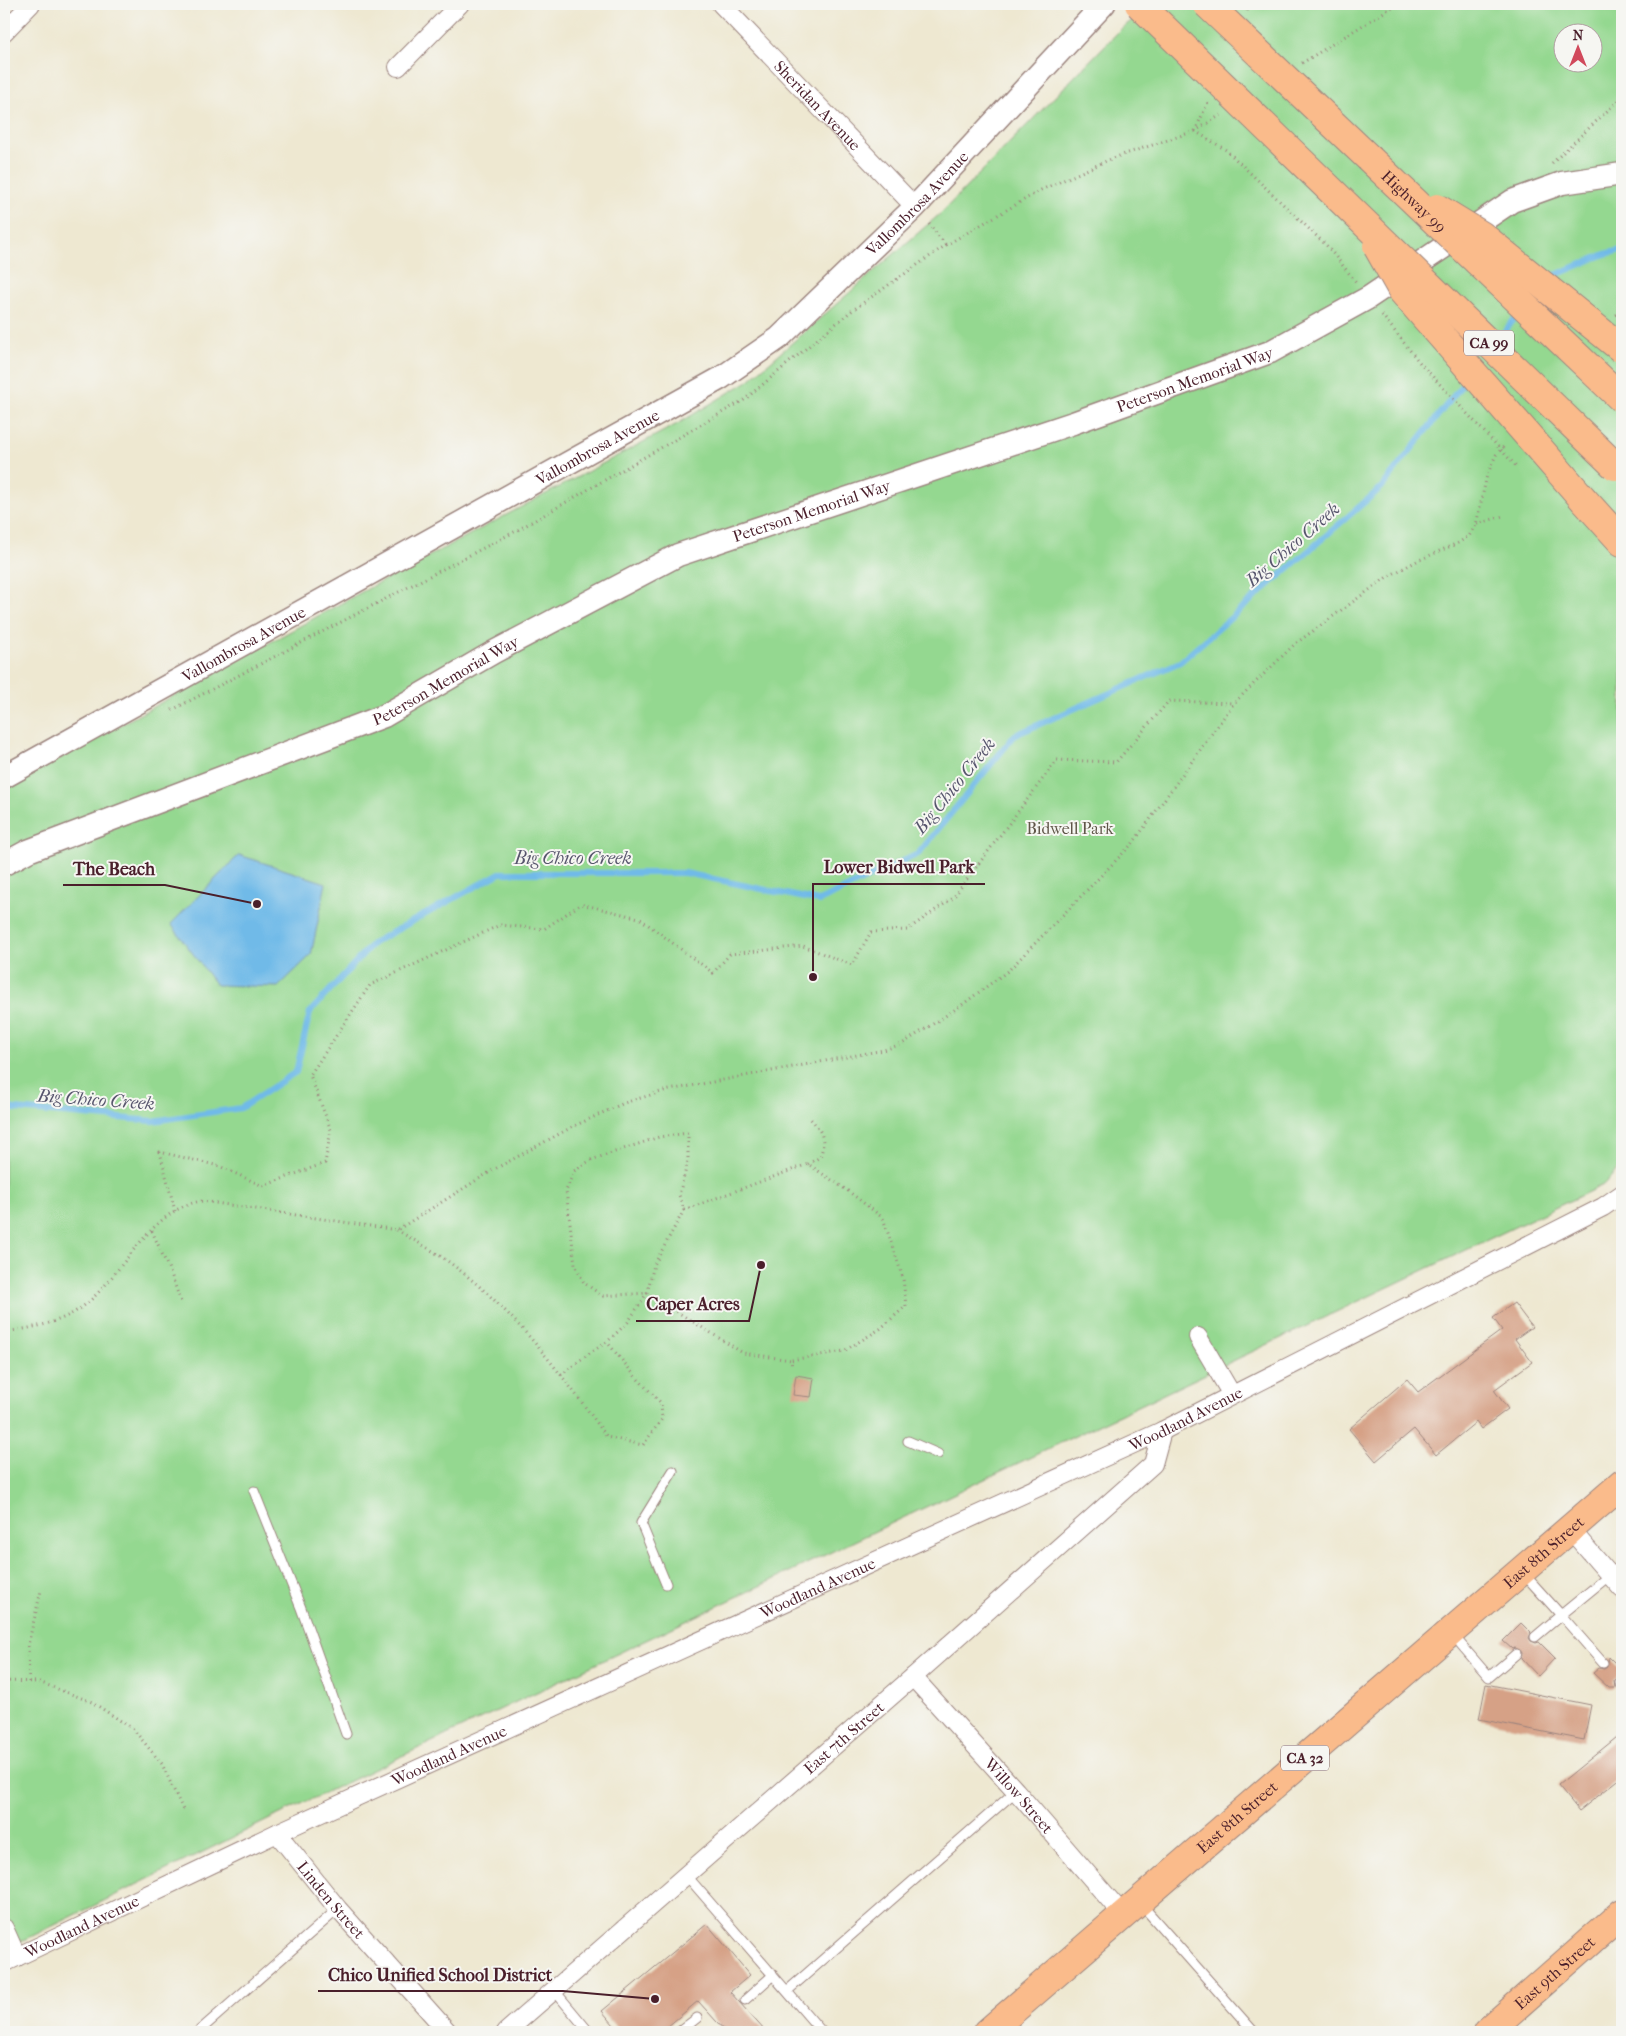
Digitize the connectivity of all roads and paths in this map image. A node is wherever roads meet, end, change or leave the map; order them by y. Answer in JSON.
{"nodes":[{"id":1,"x":31,"y":4,"type":"edge"},
{"id":2,"x":460,"y":4,"type":"edge"},
{"id":3,"x":721,"y":4,"type":"edge"},
{"id":4,"x":1104,"y":4,"type":"edge"},
{"id":5,"x":1139,"y":4,"type":"edge"},
{"id":6,"x":1207,"y":4,"type":"edge"},
{"id":7,"x":4,"y":32,"type":"edge"},
{"id":8,"x":398,"y":67,"type":"dead end"},
{"id":9,"x":1622,"y":97,"type":"edge"},
{"id":10,"x":1546,"y":169,"type":"dead end"},
{"id":11,"x":1622,"y":174,"type":"edge"},
{"id":12,"x":1389,"y":178,"type":"junction"},
{"id":13,"x":915,"y":207,"type":"junction"},
{"id":14,"x":1363,"y":221,"type":"junction"},
{"id":15,"x":946,"y":244,"type":"junction"},
{"id":16,"x":1368,"y":298,"type":"junction"},
{"id":17,"x":1622,"y":349,"type":"edge"},
{"id":18,"x":1622,"y":399,"type":"edge"},
{"id":19,"x":1516,"y":466,"type":"dead end"},
{"id":20,"x":1619,"y":469,"type":"edge"},
{"id":21,"x":1503,"y":516,"type":"dead end"},
{"id":22,"x":1622,"y":542,"type":"edge"},
{"id":23,"x":1234,"y":703,"type":"junction"},
{"id":24,"x":168,"y":712,"type":"dead end"},
{"id":25,"x":4,"y":777,"type":"edge"},
{"id":26,"x":4,"y":864,"type":"edge"},
{"id":27,"x":808,"y":1116,"type":"dead end"},
{"id":28,"x":808,"y":1164,"type":"junction"},
{"id":29,"x":1622,"y":1194,"type":"edge"},
{"id":30,"x":684,"y":1210,"type":"junction"},
{"id":31,"x":175,"y":1211,"type":"junction"},
{"id":32,"x":397,"y":1230,"type":"junction"},
{"id":33,"x":152,"y":1231,"type":"junction"},
{"id":34,"x":647,"y":1293,"type":"junction"},
{"id":35,"x":182,"y":1302,"type":"dead end"},
{"id":36,"x":4,"y":1332,"type":"edge"},
{"id":37,"x":1198,"y":1337,"type":"dead end"},
{"id":38,"x":607,"y":1342,"type":"junction"},
{"id":39,"x":791,"y":1360,"type":"junction"},
{"id":40,"x":792,"y":1368,"type":"dead end"},
{"id":41,"x":561,"y":1375,"type":"junction"},
{"id":42,"x":1232,"y":1395,"type":"junction"},
{"id":43,"x":1162,"y":1431,"type":"junction"},
{"id":44,"x":908,"y":1441,"type":"dead end"},
{"id":45,"x":938,"y":1454,"type":"dead end"},
{"id":46,"x":672,"y":1471,"type":"dead end"},
{"id":47,"x":1622,"y":1484,"type":"edge"},
{"id":48,"x":254,"y":1491,"type":"dead end"},
{"id":49,"x":1570,"y":1529,"type":"junction"},
{"id":50,"x":1616,"y":1570,"type":"edge"},
{"id":51,"x":1521,"y":1571,"type":"junction"},
{"id":52,"x":666,"y":1584,"type":"dead end"},
{"id":53,"x":1622,"y":1589,"type":"edge"},
{"id":54,"x":41,"y":1591,"type":"dead end"},
{"id":55,"x":1561,"y":1615,"type":"junction"},
{"id":56,"x":1450,"y":1632,"type":"junction"},
{"id":57,"x":1535,"y":1637,"type":"dead end"},
{"id":58,"x":1516,"y":1654,"type":"dead end"},
{"id":59,"x":1603,"y":1663,"type":"dead end"},
{"id":60,"x":913,"y":1678,"type":"junction"},
{"id":61,"x":4,"y":1681,"type":"edge"},
{"id":62,"x":29,"y":1682,"type":"junction"},
{"id":63,"x":346,"y":1734,"type":"dead end"},
{"id":64,"x":1016,"y":1792,"type":"junction"},
{"id":65,"x":182,"y":1810,"type":"dead end"},
{"id":66,"x":277,"y":1833,"type":"junction"},
{"id":67,"x":687,"y":1876,"type":"junction"},
{"id":68,"x":1131,"y":1908,"type":"junction"},
{"id":69,"x":338,"y":1909,"type":"junction"},
{"id":70,"x":1622,"y":1913,"type":"edge"},
{"id":71,"x":4,"y":1928,"type":"edge"},
{"id":72,"x":10,"y":1960,"type":"edge"},
{"id":73,"x":773,"y":1975,"type":"junction"},
{"id":74,"x":554,"y":1990,"type":"junction"},
{"id":75,"x":787,"y":1991,"type":"junction"},
{"id":76,"x":745,"y":2000,"type":"dead end"},
{"id":77,"x":697,"y":2018,"type":"dead end"},
{"id":78,"x":515,"y":2029,"type":"edge"},
{"id":79,"x":198,"y":2032,"type":"edge"},
{"id":80,"x":448,"y":2032,"type":"edge"},
{"id":81,"x":589,"y":2032,"type":"edge"},
{"id":82,"x":679,"y":2032,"type":"edge"},
{"id":83,"x":822,"y":2032,"type":"edge"},
{"id":84,"x":988,"y":2032,"type":"edge"},
{"id":85,"x":1254,"y":2032,"type":"edge"},
{"id":86,"x":1487,"y":2032,"type":"edge"}],
"edges":[{"from":1,"to":7,"type":"street"},
{"from":2,"to":8,"type":"street"},
{"from":3,"to":13,"type":"street","name":"Sheridan Avenue"},
{"from":4,"to":13,"type":"street","name":"Vallombrosa Avenue"},
{"from":5,"to":14,"type":"main road","number":"CA 99","bridge":true},
{"from":6,"to":12,"type":"main road","name":"Highway 99","bridge":true},
{"from":9,"to":10,"type":"path"},
{"from":11,"to":16,"type":"street","name":"Peterson Memorial Way"},
{"from":12,"to":17,"type":"main road","bridge":true},
{"from":12,"to":18,"type":"main road","name":"Highway 99","bridge":true},
{"from":13,"to":15,"type":"path"},
{"from":13,"to":25,"type":"street","name":"Vallombrosa Avenue"},
{"from":14,"to":20,"type":"main road","number":"CA 99","bridge":true},
{"from":14,"to":22,"type":"main road","bridge":true},
{"from":15,"to":16,"type":"path"},
{"from":15,"to":24,"type":"path"},
{"from":16,"to":19,"type":"path"},
{"from":16,"to":26,"type":"street","name":"Peterson Memorial Way"},
{"from":21,"to":23,"type":"path"},
{"from":23,"to":31,"type":"path"},
{"from":23,"to":32,"type":"path"},
{"from":27,"to":28,"type":"path"},
{"from":28,"to":30,"type":"path"},
{"from":28,"to":39,"type":"path"},
{"from":29,"to":42,"type":"street","name":"Woodland Avenue"},
{"from":30,"to":34,"type":"path"},
{"from":30,"to":34,"type":"path"},
{"from":31,"to":32,"type":"path"},
{"from":31,"to":33,"type":"path"},
{"from":32,"to":41,"type":"path"},
{"from":33,"to":35,"type":"path"},
{"from":33,"to":36,"type":"path"},
{"from":34,"to":38,"type":"path"},
{"from":34,"to":39,"type":"path"},
{"from":37,"to":42,"type":"street"},
{"from":38,"to":41,"type":"path"},
{"from":38,"to":41,"type":"path"},
{"from":39,"to":40,"type":"path"},
{"from":42,"to":43,"type":"street","name":"Woodland Avenue"},
{"from":43,"to":60,"type":"street","name":"East 7th Street"},
{"from":43,"to":66,"type":"street","name":"Woodland Avenue"},
{"from":44,"to":45,"type":"lane"},
{"from":46,"to":52,"type":"lane"},
{"from":47,"to":49,"type":"main road","name":"East 8th Street","number":"CA 32"},
{"from":48,"to":63,"type":"lane"},
{"from":49,"to":50,"type":"street"},
{"from":49,"to":51,"type":"main road","name":"East 8th Street","number":"CA 32"},
{"from":50,"to":53,"type":"street"},
{"from":50,"to":55,"type":"lane"},
{"from":51,"to":55,"type":"lane"},
{"from":51,"to":56,"type":"main road","name":"East 8th Street","number":"CA 32"},
{"from":54,"to":62,"type":"path"},
{"from":55,"to":57,"type":"lane"},
{"from":55,"to":59,"type":"lane"},
{"from":56,"to":58,"type":"lane"},
{"from":56,"to":68,"type":"main road","name":"East 8th Street","number":"CA 32"},
{"from":60,"to":64,"type":"street","name":"Willow Street"},
{"from":60,"to":67,"type":"street","name":"East 7th Street"},
{"from":61,"to":62,"type":"path"},
{"from":62,"to":65,"type":"path"},
{"from":64,"to":68,"type":"street","name":"Willow Street"},
{"from":64,"to":75,"type":"lane"},
{"from":66,"to":69,"type":"street","name":"Linden Street"},
{"from":66,"to":72,"type":"street","name":"Woodland Avenue"},
{"from":67,"to":73,"type":"lane"},
{"from":67,"to":74,"type":"street","name":"East 7th Street"},
{"from":68,"to":84,"type":"main road","name":"East 8th Street","number":"CA 32"},
{"from":68,"to":85,"type":"lane"},
{"from":69,"to":79,"type":"lane"},
{"from":69,"to":80,"type":"street","name":"Linden Street"},
{"from":70,"to":86,"type":"main road","name":"East 9th Street"},
{"from":71,"to":72,"type":"street"},
{"from":73,"to":75,"type":"lane"},
{"from":73,"to":76,"type":"lane"},
{"from":74,"to":78,"type":"street","name":"East 7th Street"},
{"from":74,"to":81,"type":"lane"},
{"from":75,"to":83,"type":"lane"},
{"from":77,"to":82,"type":"lane"}]}
